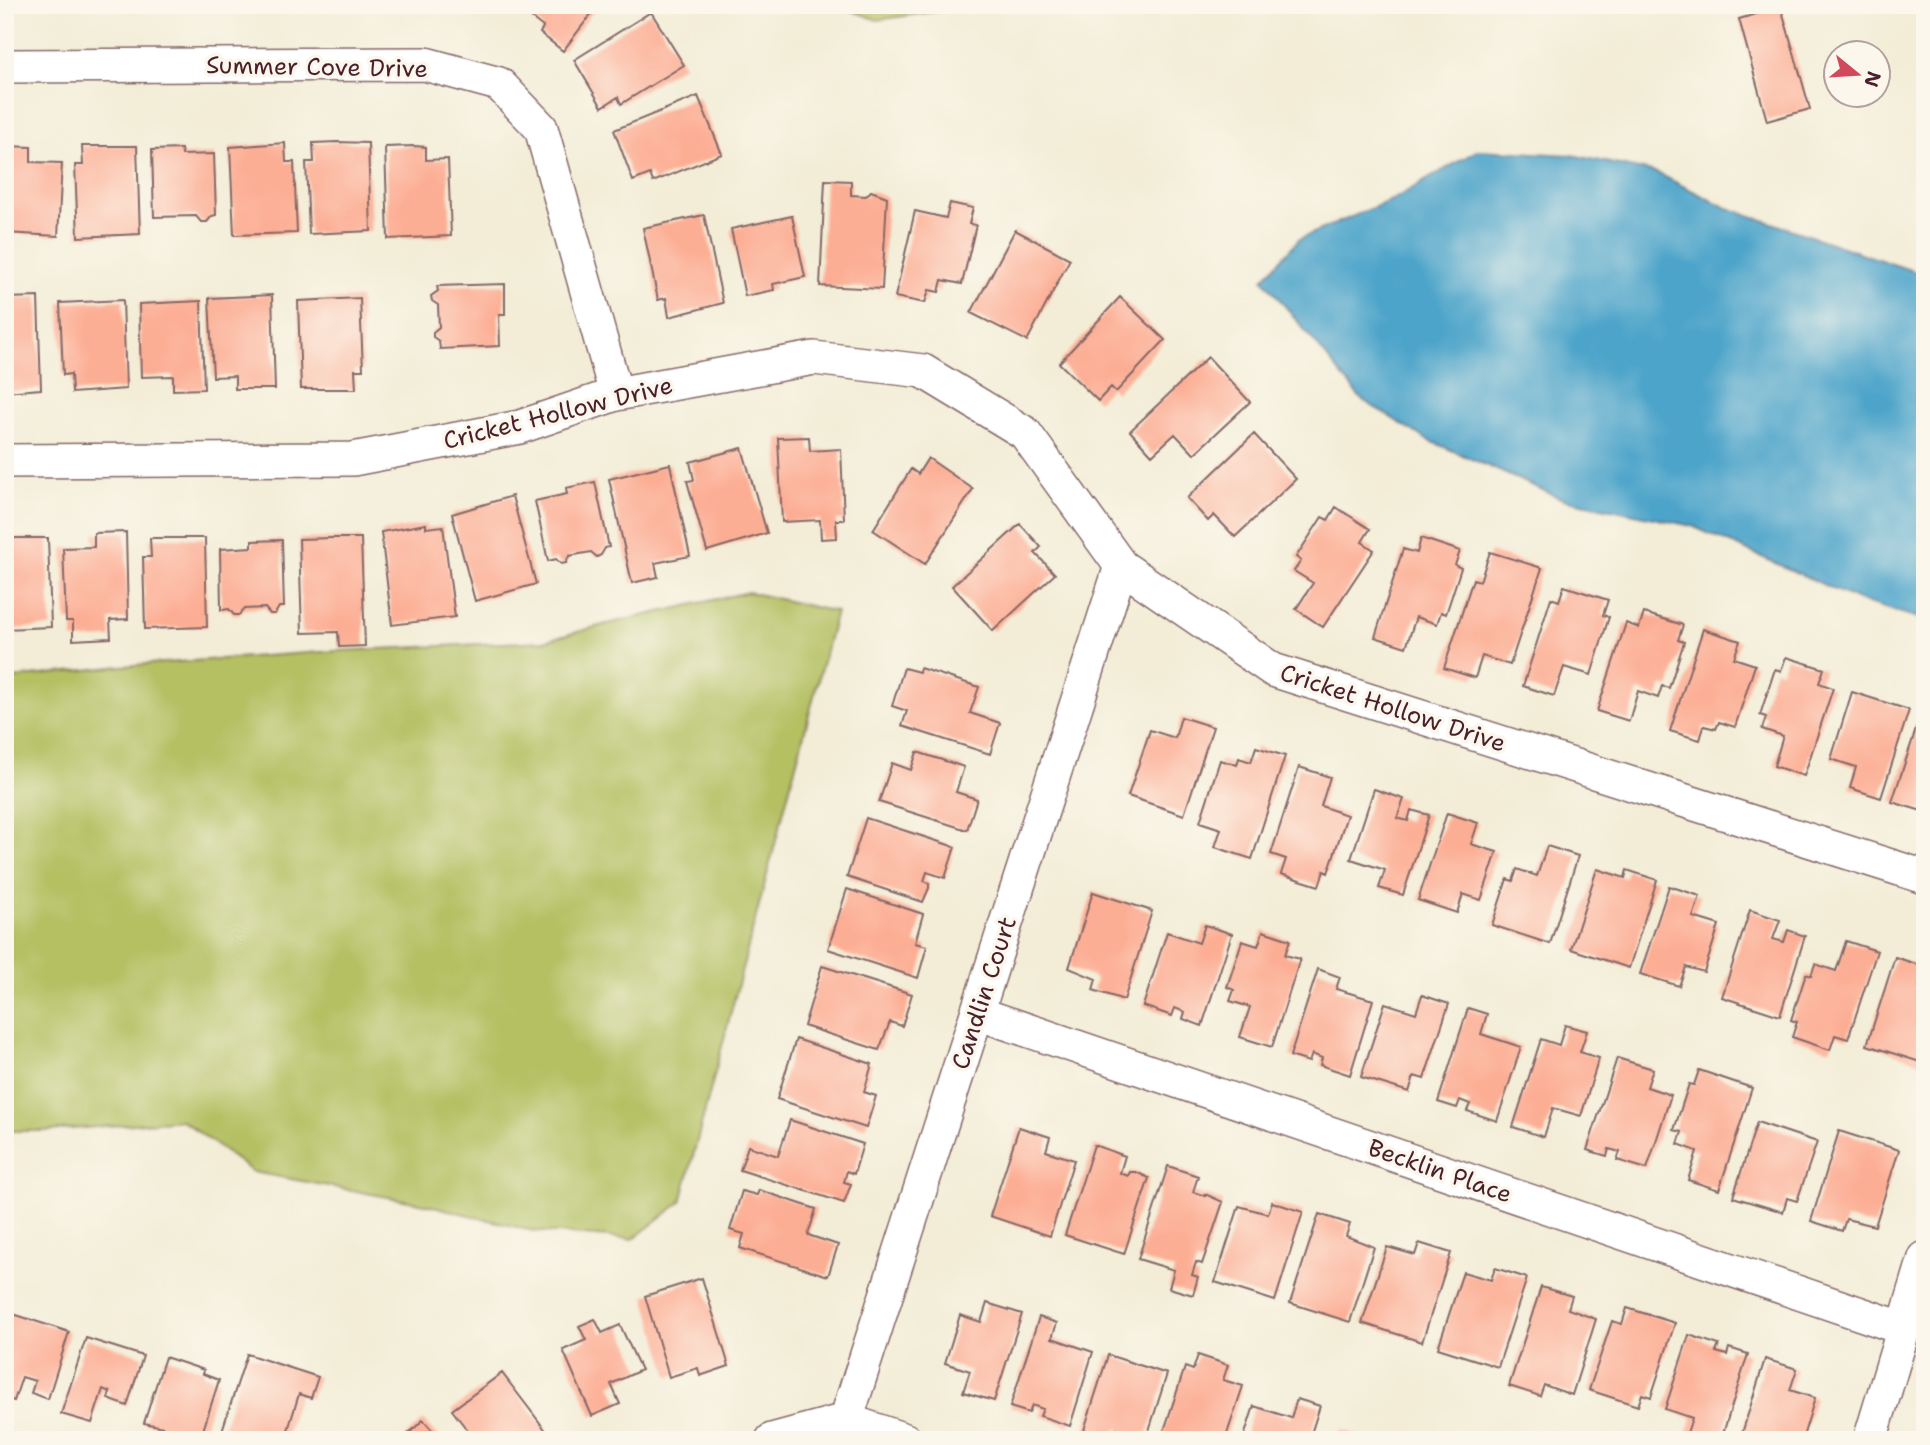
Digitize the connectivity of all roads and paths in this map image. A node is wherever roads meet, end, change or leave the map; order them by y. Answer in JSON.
{"nodes":[{"id":1,"x":5,"y":66,"type":"edge"},
{"id":2,"x":616,"y":394,"type":"junction"},
{"id":3,"x":5,"y":461,"type":"edge"},
{"id":4,"x":1121,"y":566,"type":"junction"},
{"id":5,"x":1925,"y":877,"type":"edge"},
{"id":6,"x":977,"y":1013,"type":"junction"},
{"id":7,"x":1925,"y":1258,"type":"edge"},
{"id":8,"x":1902,"y":1328,"type":"junction"},
{"id":9,"x":846,"y":1420,"type":"junction"},
{"id":10,"x":772,"y":1440,"type":"edge"},
{"id":11,"x":905,"y":1440,"type":"edge"},
{"id":12,"x":1870,"y":1440,"type":"edge"}],
"edges":[{"from":1,"to":2,"type":"street","name":"Summer Cove Drive"},
{"from":2,"to":3,"type":"street","name":"Cricket Hollow Drive"},
{"from":2,"to":4,"type":"street","name":"Cricket Hollow Drive"},
{"from":4,"to":5,"type":"street","name":"Cricket Hollow Drive"},
{"from":4,"to":6,"type":"street","name":"Candlin Court"},
{"from":6,"to":8,"type":"street","name":"Becklin Place"},
{"from":6,"to":9,"type":"street","name":"Candlin Court"},
{"from":7,"to":8,"type":"street"},
{"from":8,"to":12,"type":"street"},
{"from":9,"to":10,"type":"street"},
{"from":9,"to":11,"type":"street"}]}
